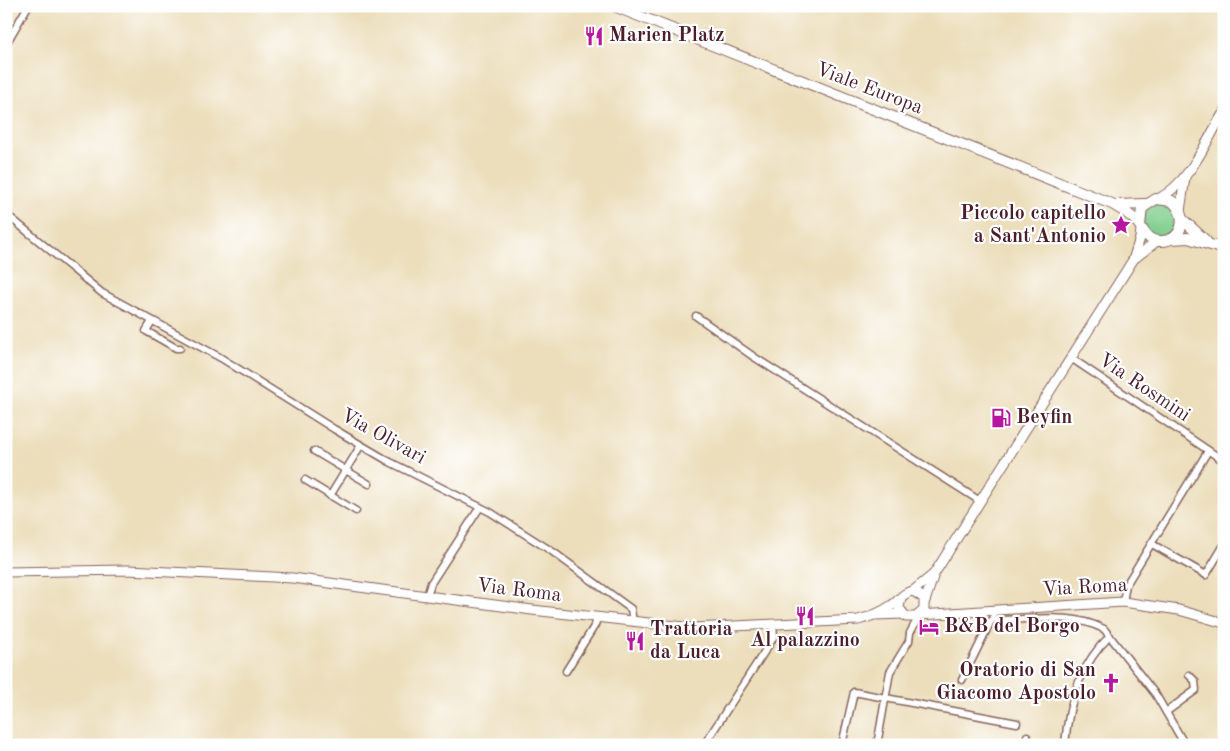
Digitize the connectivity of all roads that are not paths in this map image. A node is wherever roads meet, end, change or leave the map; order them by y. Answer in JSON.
{"nodes":[{"id":1,"x":28,"y":6,"type":"edge"},
{"id":2,"x":614,"y":6,"type":"edge"},
{"id":3,"x":628,"y":9,"type":"edge"},
{"id":4,"x":6,"y":44,"type":"edge"},
{"id":5,"x":1224,"y":112,"type":"edge"},
{"id":6,"x":1185,"y":177,"type":"junction"},
{"id":7,"x":1160,"y":198,"type":"junction"},
{"id":8,"x":1112,"y":204,"type":"junction"},
{"id":9,"x":1146,"y":204,"type":"junction"},
{"id":10,"x":6,"y":214,"type":"edge"},
{"id":11,"x":1181,"y":215,"type":"junction"},
{"id":12,"x":1140,"y":227,"type":"junction"},
{"id":13,"x":1170,"y":239,"type":"junction"},
{"id":14,"x":1157,"y":241,"type":"junction"},
{"id":15,"x":1208,"y":243,"type":"junction"},
{"id":16,"x":1224,"y":250,"type":"edge"},
{"id":17,"x":1132,"y":260,"type":"junction"},
{"id":18,"x":696,"y":316,"type":"dead end"},
{"id":19,"x":152,"y":321,"type":"junction"},
{"id":20,"x":180,"y":348,"type":"dead end"},
{"id":21,"x":1071,"y":358,"type":"junction"},
{"id":22,"x":361,"y":445,"type":"junction"},
{"id":23,"x":314,"y":451,"type":"dead end"},
{"id":24,"x":1208,"y":451,"type":"junction"},
{"id":25,"x":1224,"y":462,"type":"edge"},
{"id":26,"x":346,"y":470,"type":"junction"},
{"id":27,"x":305,"y":480,"type":"dead end"},
{"id":28,"x":369,"y":484,"type":"dead end"},
{"id":29,"x":330,"y":496,"type":"junction"},
{"id":30,"x":980,"y":501,"type":"junction"},
{"id":31,"x":480,"y":507,"type":"junction"},
{"id":32,"x":356,"y":511,"type":"dead end"},
{"id":33,"x":1152,"y":544,"type":"junction"},
{"id":34,"x":1224,"y":545,"type":"edge"},
{"id":35,"x":6,"y":572,"type":"edge"},
{"id":36,"x":934,"y":574,"type":"junction"},
{"id":37,"x":912,"y":591,"type":"junction"},
{"id":38,"x":427,"y":596,"type":"junction"},
{"id":39,"x":901,"y":597,"type":"junction"},
{"id":40,"x":925,"y":602,"type":"junction"},
{"id":41,"x":1123,"y":602,"type":"junction"},
{"id":42,"x":1057,"y":607,"type":"junction"},
{"id":43,"x":946,"y":613,"type":"junction"},
{"id":44,"x":875,"y":615,"type":"junction"},
{"id":45,"x":904,"y":615,"type":"junction"},
{"id":46,"x":993,"y":615,"type":"junction"},
{"id":47,"x":919,"y":616,"type":"junction"},
{"id":48,"x":598,"y":618,"type":"junction"},
{"id":49,"x":1058,"y":618,"type":"junction"},
{"id":50,"x":633,"y":622,"type":"junction"},
{"id":51,"x":1224,"y":623,"type":"edge"},
{"id":52,"x":773,"y":625,"type":"junction"},
{"id":53,"x":910,"y":633,"type":"junction"},
{"id":54,"x":1110,"y":636,"type":"junction"},
{"id":55,"x":566,"y":671,"type":"dead end"},
{"id":56,"x":1189,"y":674,"type":"dead end"},
{"id":57,"x":962,"y":680,"type":"dead end"},
{"id":58,"x":886,"y":697,"type":"junction"},
{"id":59,"x":1166,"y":712,"type":"junction"},
{"id":60,"x":1016,"y":723,"type":"dead end"},
{"id":61,"x":1027,"y":736,"type":"dead end"},
{"id":62,"x":1224,"y":741,"type":"edge"},
{"id":63,"x":6,"y":743,"type":"edge"},
{"id":64,"x":10,"y":745,"type":"edge"},
{"id":65,"x":704,"y":745,"type":"edge"},
{"id":66,"x":842,"y":745,"type":"edge"},
{"id":67,"x":877,"y":745,"type":"edge"},
{"id":68,"x":1025,"y":745,"type":"edge"},
{"id":69,"x":1065,"y":745,"type":"edge"},
{"id":70,"x":1185,"y":745,"type":"edge"},
{"id":71,"x":1218,"y":745,"type":"edge"}],
"edges":[{"from":1,"to":4,"type":"street"},
{"from":2,"to":3,"type":"main road","name":"Viale Europa"},
{"from":3,"to":8,"type":"main road","name":"Viale Europa"},
{"from":5,"to":6,"type":"main road"},
{"from":6,"to":7,"type":"main road"},
{"from":6,"to":11,"type":"main road"},
{"from":7,"to":9,"type":"main road","name":"Viale Europa"},
{"from":7,"to":11,"type":"main road"},
{"from":8,"to":9,"type":"main road","name":"Viale Europa"},
{"from":8,"to":12,"type":"main road","name":"Viale Europa"},
{"from":9,"to":12,"type":"main road"},
{"from":10,"to":19,"type":"street","name":"Via Olivari"},
{"from":11,"to":13,"type":"main road"},
{"from":11,"to":15,"type":"main road"},
{"from":12,"to":14,"type":"main road","name":"Viale Europa"},
{"from":12,"to":17,"type":"main road"},
{"from":13,"to":14,"type":"main road"},
{"from":13,"to":15,"type":"main road"},
{"from":14,"to":17,"type":"main road"},
{"from":15,"to":16,"type":"main road"},
{"from":17,"to":21,"type":"main road"},
{"from":18,"to":30,"type":"street"},
{"from":19,"to":20,"type":"street"},
{"from":19,"to":22,"type":"street","name":"Via Olivari"},
{"from":21,"to":24,"type":"street","name":"Via Rosmini"},
{"from":21,"to":30,"type":"main road"},
{"from":22,"to":26,"type":"street"},
{"from":22,"to":31,"type":"street","name":"Via Olivari"},
{"from":23,"to":26,"type":"street"},
{"from":24,"to":25,"type":"street","name":"Via Rosmini"},
{"from":24,"to":33,"type":"street"},
{"from":26,"to":28,"type":"street"},
{"from":26,"to":29,"type":"street"},
{"from":27,"to":29,"type":"street"},
{"from":29,"to":32,"type":"street"},
{"from":30,"to":36,"type":"main road"},
{"from":31,"to":38,"type":"street"},
{"from":31,"to":50,"type":"street","name":"Via Olivari"},
{"from":33,"to":34,"type":"street"},
{"from":33,"to":41,"type":"street"},
{"from":35,"to":38,"type":"main road","name":"Via Roma"},
{"from":36,"to":37,"type":"main road"},
{"from":36,"to":40,"type":"main road"},
{"from":37,"to":39,"type":"main road","name":"Via Roma"},
{"from":37,"to":40,"type":"main road","name":"Via Roma"},
{"from":38,"to":48,"type":"main road","name":"Via Roma"},
{"from":39,"to":44,"type":"main road","name":"Via Roma"},
{"from":39,"to":45,"type":"main road"},
{"from":40,"to":43,"type":"main road","name":"Via Roma"},
{"from":40,"to":47,"type":"main road"},
{"from":41,"to":42,"type":"main road","name":"Via Roma"},
{"from":41,"to":51,"type":"main road","name":"Via Roma"},
{"from":42,"to":46,"type":"main road","name":"Via Roma"},
{"from":42,"to":49,"type":"street"},
{"from":43,"to":46,"type":"main road","name":"Via Roma"},
{"from":43,"to":47,"type":"main road","name":"Via Roma"},
{"from":44,"to":45,"type":"main road","name":"Via Roma"},
{"from":44,"to":52,"type":"main road","name":"Via Roma"},
{"from":45,"to":47,"type":"main road","name":"Via Roma"},
{"from":45,"to":53,"type":"street"},
{"from":46,"to":49,"type":"street"},
{"from":46,"to":57,"type":"street"},
{"from":47,"to":53,"type":"street"},
{"from":48,"to":50,"type":"main road","name":"Via Roma"},
{"from":48,"to":55,"type":"street"},
{"from":49,"to":54,"type":"street"},
{"from":50,"to":52,"type":"main road","name":"Via Roma"},
{"from":52,"to":65,"type":"street"},
{"from":53,"to":58,"type":"street"},
{"from":54,"to":59,"type":"street"},
{"from":54,"to":69,"type":"street"},
{"from":56,"to":59,"type":"street"},
{"from":58,"to":60,"type":"street"},
{"from":58,"to":66,"type":"street"},
{"from":58,"to":67,"type":"street"},
{"from":59,"to":70,"type":"street"},
{"from":61,"to":68,"type":"street"},
{"from":62,"to":71,"type":"main road"},
{"from":63,"to":64,"type":"street"}]}
